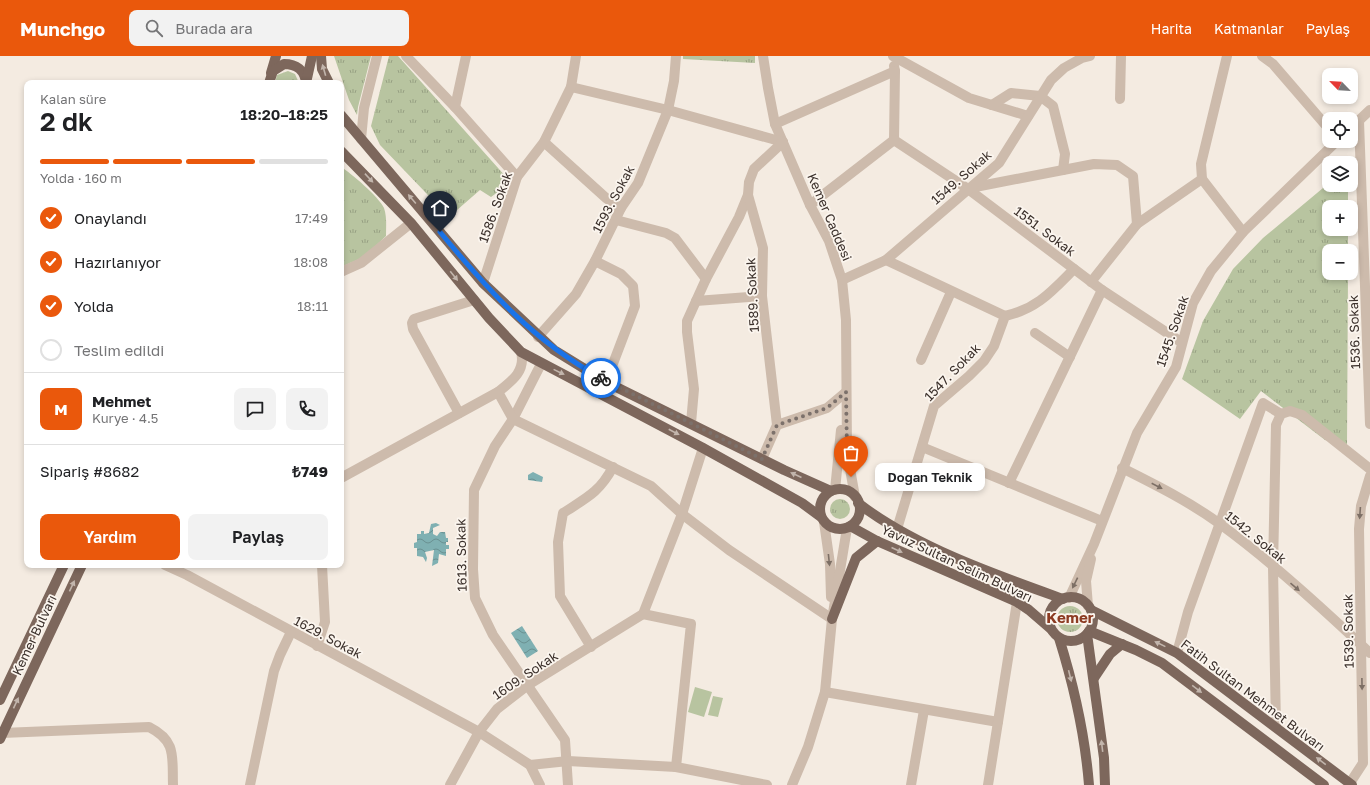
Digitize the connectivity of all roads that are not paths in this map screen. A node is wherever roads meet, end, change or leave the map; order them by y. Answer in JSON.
{"nodes":[{"id":1,"x":276,"y":56,"type":"edge"},
{"id":2,"x":312,"y":56,"type":"edge"},
{"id":3,"x":321,"y":56,"type":"edge"},
{"id":4,"x":377,"y":56,"type":"edge"},
{"id":5,"x":406,"y":56,"type":"edge"},
{"id":6,"x":466,"y":56,"type":"edge"},
{"id":7,"x":576,"y":56,"type":"edge"},
{"id":8,"x":676,"y":56,"type":"edge"},
{"id":9,"x":763,"y":56,"type":"edge"},
{"id":10,"x":892,"y":56,"type":"edge"},
{"id":11,"x":1121,"y":56,"type":"edge"},
{"id":12,"x":1227,"y":56,"type":"edge"},
{"id":13,"x":1262,"y":56,"type":"edge"},
{"id":14,"x":1084,"y":57,"type":"edge"},
{"id":15,"x":1271,"y":60,"type":"edge"},
{"id":16,"x":895,"y":71,"type":"junction"},
{"id":17,"x":307,"y":79,"type":"edge"},
{"id":18,"x":269,"y":80,"type":"edge"},
{"id":19,"x":269,"y":80,"type":"edge"},
{"id":20,"x":328,"y":80,"type":"edge"},
{"id":21,"x":571,"y":87,"type":"junction"},
{"id":22,"x":1040,"y":96,"type":"junction"},
{"id":23,"x":1120,"y":99,"type":"dead end"},
{"id":24,"x":992,"y":105,"type":"junction"},
{"id":25,"x":455,"y":107,"type":"junction"},
{"id":26,"x":668,"y":110,"type":"junction"},
{"id":27,"x":1370,"y":110,"type":"edge"},
{"id":28,"x":1028,"y":116,"type":"junction"},
{"id":29,"x":344,"y":119,"type":"edge"},
{"id":30,"x":1322,"y":120,"type":"edge"},
{"id":31,"x":1359,"y":121,"type":"joint"},
{"id":32,"x":775,"y":124,"type":"junction"},
{"id":33,"x":361,"y":139,"type":"junction"},
{"id":34,"x":894,"y":140,"type":"junction"},
{"id":35,"x":544,"y":142,"type":"junction"},
{"id":36,"x":783,"y":142,"type":"junction"},
{"id":37,"x":1330,"y":148,"type":"edge"},
{"id":38,"x":344,"y":154,"type":"edge"},
{"id":39,"x":344,"y":159,"type":"edge"},
{"id":40,"x":357,"y":166,"type":"junction"},
{"id":41,"x":1063,"y":170,"type":"junction"},
{"id":42,"x":518,"y":177,"type":"junction"},
{"id":43,"x":1202,"y":179,"type":"junction"},
{"id":44,"x":968,"y":189,"type":"junction"},
{"id":45,"x":748,"y":195,"type":"junction"},
{"id":46,"x":810,"y":205,"type":"junction"},
{"id":47,"x":621,"y":208,"type":"junction"},
{"id":48,"x":616,"y":220,"type":"junction"},
{"id":49,"x":411,"y":223,"type":"junction"},
{"id":50,"x":1137,"y":224,"type":"junction"},
{"id":51,"x":1243,"y":232,"type":"junction"},
{"id":52,"x":886,"y":260,"type":"junction"},
{"id":53,"x":595,"y":261,"type":"junction"},
{"id":54,"x":1074,"y":269,"type":"junction"},
{"id":55,"x":344,"y":271,"type":"edge"},
{"id":56,"x":706,"y":279,"type":"junction"},
{"id":57,"x":842,"y":280,"type":"junction"},
{"id":58,"x":1091,"y":282,"type":"junction"},
{"id":59,"x":483,"y":283,"type":"junction"},
{"id":60,"x":1102,"y":290,"type":"junction"},
{"id":61,"x":952,"y":292,"type":"junction"},
{"id":62,"x":762,"y":296,"type":"junction"},
{"id":63,"x":474,"y":300,"type":"junction"},
{"id":64,"x":696,"y":301,"type":"junction"},
{"id":65,"x":1005,"y":316,"type":"junction"},
{"id":66,"x":1035,"y":333,"type":"dead end"},
{"id":67,"x":538,"y":337,"type":"junction"},
{"id":68,"x":1181,"y":342,"type":"junction"},
{"id":69,"x":521,"y":352,"type":"junction"},
{"id":70,"x":1070,"y":357,"type":"junction"},
{"id":71,"x":921,"y":360,"type":"dead end"},
{"id":72,"x":541,"y":364,"type":"junction"},
{"id":73,"x":606,"y":382,"type":"junction"},
{"id":74,"x":498,"y":392,"type":"junction"},
{"id":75,"x":846,"y":392,"type":"junction"},
{"id":76,"x":459,"y":413,"type":"junction"},
{"id":77,"x":1281,"y":414,"type":"junction"},
{"id":78,"x":513,"y":419,"type":"junction"},
{"id":79,"x":691,"y":423,"type":"junction"},
{"id":80,"x":1370,"y":424,"type":"edge"},
{"id":81,"x":777,"y":425,"type":"junction"},
{"id":82,"x":922,"y":447,"type":"junction"},
{"id":83,"x":703,"y":448,"type":"junction"},
{"id":84,"x":762,"y":459,"type":"junction"},
{"id":85,"x":613,"y":467,"type":"junction"},
{"id":86,"x":1122,"y":468,"type":"junction"},
{"id":87,"x":1370,"y":469,"type":"edge"},
{"id":88,"x":344,"y":476,"type":"edge"},
{"id":89,"x":1370,"y":476,"type":"edge"},
{"id":90,"x":1009,"y":483,"type":"junction"},
{"id":91,"x":833,"y":490,"type":"junction"},
{"id":92,"x":857,"y":500,"type":"junction"},
{"id":93,"x":682,"y":514,"type":"junction"},
{"id":94,"x":823,"y":519,"type":"junction"},
{"id":95,"x":1102,"y":521,"type":"junction"},
{"id":96,"x":1220,"y":524,"type":"junction"},
{"id":97,"x":849,"y":527,"type":"junction"},
{"id":98,"x":897,"y":529,"type":"junction"},
{"id":99,"x":877,"y":541,"type":"junction"},
{"id":100,"x":1094,"y":544,"type":"junction"},
{"id":101,"x":62,"y":568,"type":"edge"},
{"id":102,"x":81,"y":568,"type":"edge"},
{"id":103,"x":322,"y":568,"type":"edge"},
{"id":104,"x":1274,"y":568,"type":"junction"},
{"id":105,"x":186,"y":569,"type":"edge"},
{"id":106,"x":1066,"y":598,"type":"junction"},
{"id":107,"x":1017,"y":602,"type":"junction"},
{"id":108,"x":1089,"y":608,"type":"junction"},
{"id":109,"x":643,"y":614,"type":"junction"},
{"id":110,"x":832,"y":619,"type":"junction"},
{"id":111,"x":1051,"y":629,"type":"junction"},
{"id":112,"x":291,"y":632,"type":"junction"},
{"id":113,"x":1088,"y":632,"type":"junction"},
{"id":114,"x":1059,"y":638,"type":"junction"},
{"id":115,"x":1122,"y":644,"type":"junction"},
{"id":116,"x":1361,"y":645,"type":"junction"},
{"id":117,"x":317,"y":646,"type":"junction"},
{"id":118,"x":591,"y":647,"type":"junction"},
{"id":119,"x":1177,"y":652,"type":"junction"},
{"id":120,"x":1370,"y":653,"type":"edge"},
{"id":121,"x":1094,"y":678,"type":"junction"},
{"id":122,"x":4,"y":683,"type":"edge"},
{"id":123,"x":528,"y":685,"type":"junction"},
{"id":124,"x":825,"y":692,"type":"junction"},
{"id":125,"x":0,"y":700,"type":"edge"},
{"id":126,"x":924,"y":710,"type":"junction"},
{"id":127,"x":998,"y":722,"type":"junction"},
{"id":128,"x":1276,"y":727,"type":"junction"},
{"id":129,"x":478,"y":732,"type":"junction"},
{"id":130,"x":1,"y":736,"type":"edge"},
{"id":131,"x":568,"y":761,"type":"junction"},
{"id":132,"x":530,"y":765,"type":"junction"},
{"id":133,"x":676,"y":767,"type":"junction"},
{"id":134,"x":1312,"y":782,"type":"edge"},
{"id":135,"x":1351,"y":784,"type":"edge"},
{"id":136,"x":173,"y":785,"type":"edge"},
{"id":137,"x":250,"y":785,"type":"edge"},
{"id":138,"x":450,"y":785,"type":"edge"},
{"id":139,"x":540,"y":785,"type":"edge"},
{"id":140,"x":568,"y":785,"type":"edge"},
{"id":141,"x":767,"y":785,"type":"edge"},
{"id":142,"x":792,"y":785,"type":"edge"},
{"id":143,"x":911,"y":785,"type":"edge"},
{"id":144,"x":988,"y":785,"type":"edge"},
{"id":145,"x":1089,"y":785,"type":"edge"},
{"id":146,"x":1105,"y":785,"type":"edge"},
{"id":147,"x":1324,"y":785,"type":"edge"}],
"edges":[{"from":1,"to":18,"type":"main road"},
{"from":2,"to":17,"type":"main road"},
{"from":20,"to":3,"type":"main road","one_way":true},
{"from":4,"to":33,"type":"street"},
{"from":5,"to":25,"type":"street"},
{"from":6,"to":25,"type":"street"},
{"from":7,"to":21,"type":"street","name":"1586. Sokak"},
{"from":8,"to":26,"type":"street","name":"1593. Sokak"},
{"from":9,"to":32,"type":"street","name":"Kemer Caddesi"},
{"from":10,"to":16,"type":"street"},
{"from":10,"to":24,"type":"street"},
{"from":11,"to":23,"type":"street"},
{"from":12,"to":43,"type":"street"},
{"from":13,"to":15,"type":"street"},
{"from":14,"to":22,"type":"street","name":"1549. Sokak"},
{"from":15,"to":30,"type":"street"},
{"from":16,"to":32,"type":"street"},
{"from":16,"to":34,"type":"street"},
{"from":17,"to":19,"type":"main road"},
{"from":21,"to":26,"type":"street"},
{"from":21,"to":35,"type":"street","name":"1586. Sokak"},
{"from":22,"to":24,"type":"street"},
{"from":22,"to":28,"type":"street","name":"1549. Sokak"},
{"from":22,"to":41,"type":"street"},
{"from":24,"to":28,"type":"street"},
{"from":25,"to":42,"type":"street"},
{"from":26,"to":36,"type":"street"},
{"from":26,"to":47,"type":"street","name":"1593. Sokak"},
{"from":27,"to":31,"type":"street"},
{"from":28,"to":44,"type":"street","name":"1549. Sokak"},
{"from":29,"to":33,"type":"main road"},
{"from":31,"to":80,"type":"street","name":"1536. Sokak"},
{"from":32,"to":36,"type":"street","name":"Kemer Caddesi"},
{"from":59,"to":33,"type":"main road","one_way":true},
{"from":34,"to":44,"type":"street","name":"1551. Sokak"},
{"from":34,"to":46,"type":"street"},
{"from":35,"to":42,"type":"street","name":"1586. Sokak"},
{"from":35,"to":47,"type":"street"},
{"from":36,"to":45,"type":"street","name":"1589. Sokak"},
{"from":36,"to":46,"type":"street","name":"Kemer Caddesi"},
{"from":37,"to":51,"type":"street","name":"1545. Sokak"},
{"from":38,"to":40,"type":"main road"},
{"from":39,"to":40,"type":"main road"},
{"from":40,"to":49,"type":"main road","one_way":true},
{"from":41,"to":44,"type":"street"},
{"from":41,"to":50,"type":"street"},
{"from":42,"to":59,"type":"street","name":"1586. Sokak"},
{"from":43,"to":50,"type":"street"},
{"from":43,"to":51,"type":"street"},
{"from":44,"to":52,"type":"street","name":"1549. Sokak"},
{"from":44,"to":54,"type":"street","name":"1551. Sokak"},
{"from":45,"to":56,"type":"street"},
{"from":45,"to":62,"type":"street","name":"1589. Sokak"},
{"from":46,"to":57,"type":"street","name":"Kemer Caddesi"},
{"from":47,"to":48,"type":"street","name":"1593. Sokak"},
{"from":48,"to":53,"type":"street","name":"1593. Sokak"},
{"from":48,"to":56,"type":"street"},
{"from":49,"to":55,"type":"street"},
{"from":49,"to":63,"type":"main road","one_way":true},
{"from":50,"to":58,"type":"street"},
{"from":51,"to":68,"type":"street","name":"1545. Sokak"},
{"from":52,"to":57,"type":"street","name":"1549. Sokak"},
{"from":52,"to":61,"type":"street"},
{"from":53,"to":67,"type":"street","name":"1593. Sokak"},
{"from":53,"to":73,"type":"street"},
{"from":54,"to":58,"type":"street","name":"1551. Sokak"},
{"from":54,"to":65,"type":"street"},
{"from":56,"to":64,"type":"street"},
{"from":57,"to":75,"type":"street","name":"Kemer Caddesi"},
{"from":58,"to":60,"type":"street","name":"1551. Sokak"},
{"from":59,"to":67,"type":"main road"},
{"from":60,"to":68,"type":"street","name":"1551. Sokak"},
{"from":60,"to":70,"type":"street"},
{"from":61,"to":65,"type":"street"},
{"from":61,"to":71,"type":"street"},
{"from":62,"to":64,"type":"street"},
{"from":62,"to":81,"type":"street","name":"1589. Sokak"},
{"from":63,"to":69,"type":"main road"},
{"from":63,"to":76,"type":"street"},
{"from":64,"to":79,"type":"street"},
{"from":65,"to":82,"type":"street","name":"1547. Sokak"},
{"from":66,"to":70,"type":"street"},
{"from":67,"to":73,"type":"main road"},
{"from":68,"to":86,"type":"street","name":"1545. Sokak"},
{"from":69,"to":72,"type":"main road"},
{"from":69,"to":74,"type":"street"},
{"from":70,"to":90,"type":"street"},
{"from":72,"to":78,"type":"street","name":"1613. Sokak"},
{"from":72,"to":83,"type":"main road","one_way":true},
{"from":73,"to":79,"type":"main road"},
{"from":74,"to":76,"type":"street"},
{"from":74,"to":78,"type":"street"},
{"from":75,"to":81,"type":"street"},
{"from":75,"to":91,"type":"street","name":"Kemer Caddesi"},
{"from":75,"to":92,"type":"street","name":"Kemer Caddesi"},
{"from":76,"to":88,"type":"street"},
{"from":77,"to":87,"type":"street"},
{"from":77,"to":96,"type":"street"},
{"from":77,"to":104,"type":"street"},
{"from":78,"to":85,"type":"street"},
{"from":78,"to":123,"type":"street","name":"1613. Sokak"},
{"from":79,"to":84,"type":"main road"},
{"from":81,"to":84,"type":"street"},
{"from":82,"to":90,"type":"street"},
{"from":82,"to":98,"type":"street","name":"1547. Sokak"},
{"from":83,"to":93,"type":"street"},
{"from":83,"to":94,"type":"main road"},
{"from":91,"to":84,"type":"main road","one_way":true},
{"from":85,"to":93,"type":"street"},
{"from":85,"to":118,"type":"street"},
{"from":86,"to":95,"type":"street","name":"1545. Sokak"},
{"from":86,"to":96,"type":"street","name":"1542. Sokak","one_way":true},
{"from":89,"to":116,"type":"street","name":"1539. Sokak","one_way":true},
{"from":90,"to":95,"type":"street"},
{"from":91,"to":92,"type":"main road"},
{"from":91,"to":94,"type":"main road"},
{"from":92,"to":97,"type":"main road"},
{"from":92,"to":98,"type":"main road","name":"Yavuz Sultan Selim Bulvarı"},
{"from":93,"to":109,"type":"street"},
{"from":93,"to":110,"type":"street"},
{"from":94,"to":97,"type":"main road"},
{"from":94,"to":110,"type":"street","one_way":true},
{"from":95,"to":100,"type":"street","name":"1545. Sokak"},
{"from":96,"to":104,"type":"street","name":"1542. Sokak"},
{"from":96,"to":119,"type":"street"},
{"from":97,"to":99,"type":"main road","name":"Yavuz Sultan Selim Bulvarı"},
{"from":97,"to":110,"type":"street"},
{"from":98,"to":106,"type":"main road","name":"Yavuz Sultan Selim Bulvarı"},
{"from":99,"to":107,"type":"main road","name":"Yavuz Sultan Selim Bulvarı","one_way":true},
{"from":99,"to":110,"type":"main road"},
{"from":100,"to":106,"type":"street","one_way":true},
{"from":100,"to":108,"type":"street"},
{"from":101,"to":122,"type":"main road","name":"Kemer Bulvarı"},
{"from":130,"to":102,"type":"main road","name":"Kemer Bulvarı","one_way":true},
{"from":103,"to":117,"type":"street"},
{"from":104,"to":116,"type":"street","name":"1542. Sokak","one_way":true},
{"from":104,"to":128,"type":"street"},
{"from":105,"to":112,"type":"street","name":"1629. Sokak"},
{"from":106,"to":108,"type":"main road"},
{"from":106,"to":111,"type":"main road"},
{"from":107,"to":111,"type":"main road","name":"Yavuz Sultan Selim Bulvarı"},
{"from":107,"to":127,"type":"street"},
{"from":108,"to":113,"type":"main road"},
{"from":119,"to":108,"type":"main road","name":"Fatih Sultan Mehmet Bulvarı","one_way":true},
{"from":109,"to":118,"type":"street","name":"1609. Sokak"},
{"from":109,"to":133,"type":"street"},
{"from":110,"to":124,"type":"street"},
{"from":111,"to":114,"type":"main road"},
{"from":112,"to":117,"type":"street","name":"1629. Sokak"},
{"from":112,"to":137,"type":"street"},
{"from":113,"to":114,"type":"main road"},
{"from":113,"to":115,"type":"main road"},
{"from":113,"to":121,"type":"main road"},
{"from":114,"to":145,"type":"main road","one_way":true},
{"from":115,"to":121,"type":"main road"},
{"from":115,"to":134,"type":"main road","one_way":true},
{"from":116,"to":120,"type":"street","name":"1542. Sokak"},
{"from":116,"to":135,"type":"street","name":"1539. Sokak","one_way":true},
{"from":117,"to":129,"type":"street","name":"1629. Sokak"},
{"from":118,"to":123,"type":"street","name":"1609. Sokak"},
{"from":119,"to":128,"type":"main road","name":"Fatih Sultan Mehmet Bulvarı"},
{"from":146,"to":121,"type":"main road","one_way":true},
{"from":122,"to":125,"type":"main road","name":"Kemer Bulvarı"},
{"from":123,"to":129,"type":"street","name":"1609. Sokak"},
{"from":123,"to":131,"type":"street","name":"1613. Sokak"},
{"from":124,"to":126,"type":"street"},
{"from":124,"to":142,"type":"street"},
{"from":126,"to":127,"type":"street"},
{"from":126,"to":143,"type":"street"},
{"from":127,"to":144,"type":"street"},
{"from":135,"to":128,"type":"main road","name":"Fatih Sultan Mehmet Bulvarı","one_way":true},
{"from":129,"to":132,"type":"street","name":"1629. Sokak"},
{"from":129,"to":138,"type":"street","name":"1609. Sokak"},
{"from":130,"to":136,"type":"street"},
{"from":131,"to":132,"type":"street"},
{"from":131,"to":133,"type":"street"},
{"from":131,"to":140,"type":"street","name":"1613. Sokak"},
{"from":132,"to":139,"type":"street"},
{"from":133,"to":141,"type":"street"},
{"from":134,"to":147,"type":"main road"}]}
